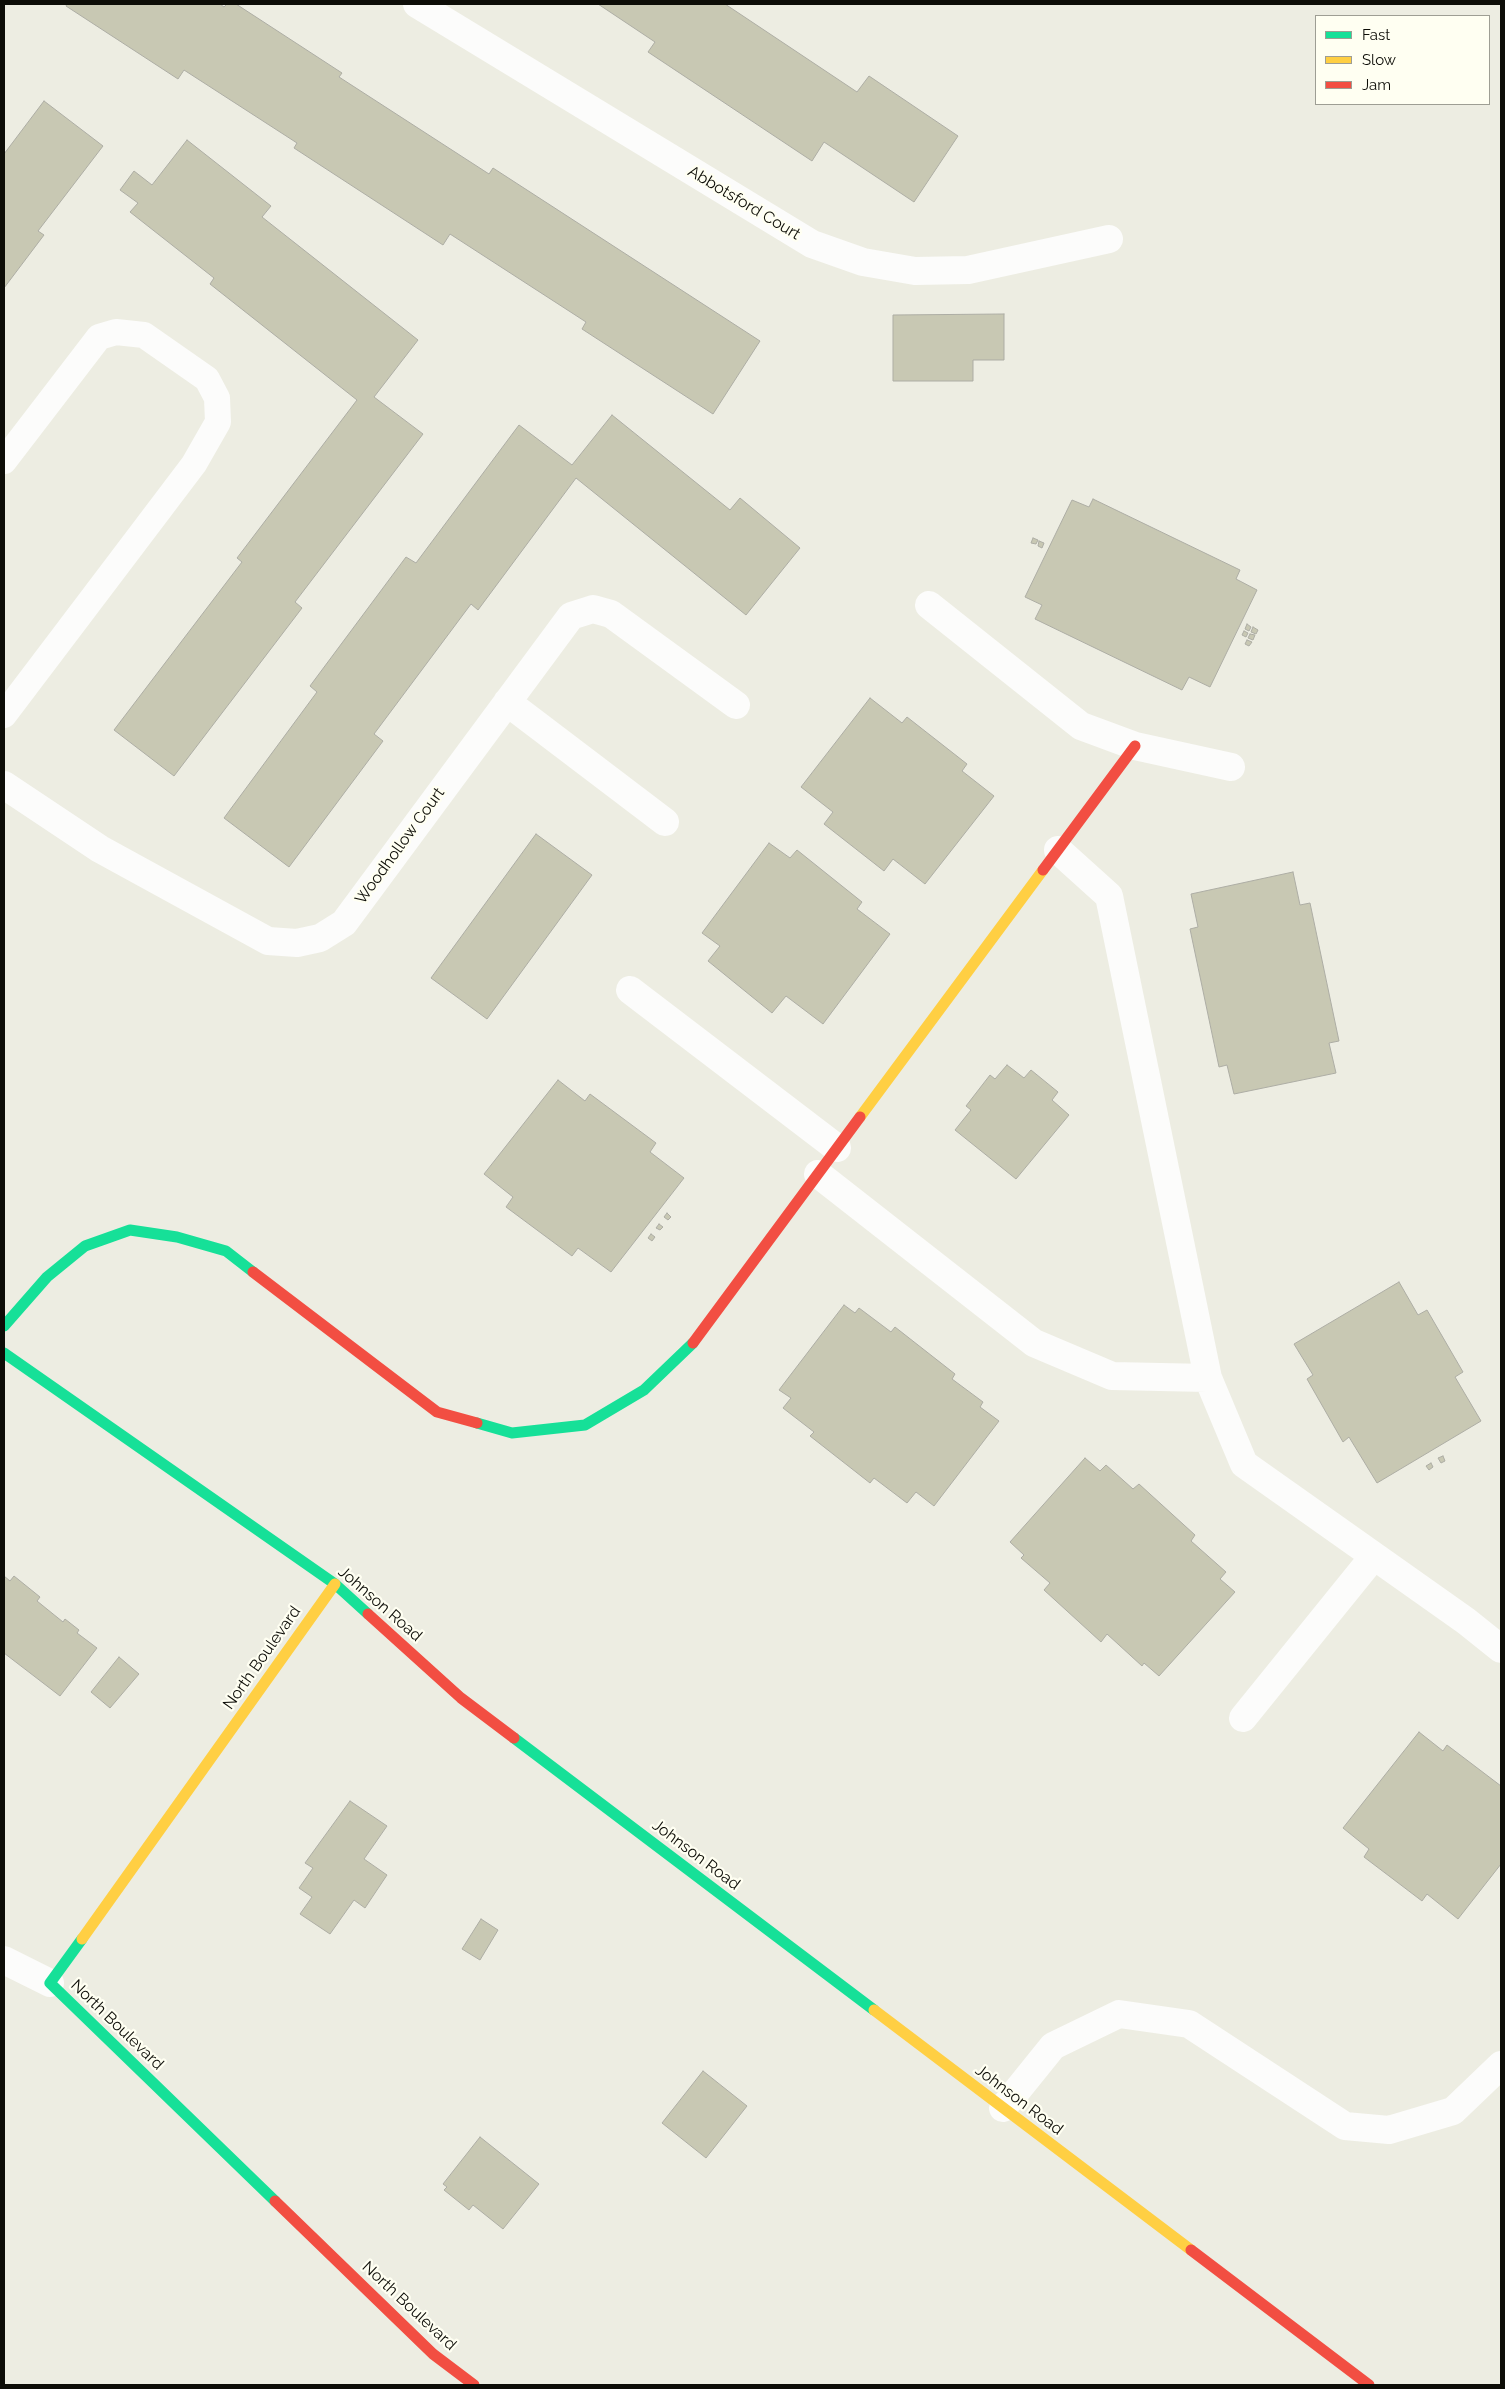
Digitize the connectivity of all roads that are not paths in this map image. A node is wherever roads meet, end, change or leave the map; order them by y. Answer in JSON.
{"nodes":[{"id":1,"x":417,"y":4,"type":"edge"},
{"id":2,"x":1108,"y":239,"type":"dead end"},
{"id":3,"x":4,"y":461,"type":"edge"},
{"id":4,"x":929,"y":606,"type":"dead end"},
{"id":5,"x":507,"y":702,"type":"junction"},
{"id":6,"x":736,"y":705,"type":"dead end"},
{"id":7,"x":4,"y":715,"type":"edge"},
{"id":8,"x":1136,"y":746,"type":"junction"},
{"id":9,"x":1231,"y":767,"type":"dead end"},
{"id":10,"x":4,"y":785,"type":"edge"},
{"id":11,"x":665,"y":822,"type":"dead end"},
{"id":12,"x":1058,"y":850,"type":"junction"},
{"id":13,"x":630,"y":990,"type":"dead end"},
{"id":14,"x":837,"y":1148,"type":"junction"},
{"id":15,"x":818,"y":1174,"type":"junction"},
{"id":16,"x":4,"y":1326,"type":"edge"},
{"id":17,"x":4,"y":1353,"type":"edge"},
{"id":18,"x":1208,"y":1378,"type":"junction"},
{"id":19,"x":1374,"y":1556,"type":"junction"},
{"id":20,"x":334,"y":1584,"type":"junction"},
{"id":21,"x":1501,"y":1649,"type":"edge"},
{"id":22,"x":1243,"y":1718,"type":"dead end"},
{"id":23,"x":4,"y":1960,"type":"edge"},
{"id":24,"x":50,"y":1983,"type":"junction"},
{"id":25,"x":1501,"y":2066,"type":"edge"},
{"id":26,"x":1003,"y":2108,"type":"junction"},
{"id":27,"x":474,"y":2385,"type":"edge"},
{"id":28,"x":1369,"y":2385,"type":"edge"}],
"edges":[{"from":1,"to":2,"type":"street","name":"Abbotsford Court"},
{"from":3,"to":7,"type":"lane"},
{"from":4,"to":8,"type":"street"},
{"from":5,"to":6,"type":"street","name":"Woodhollow Court"},
{"from":5,"to":10,"type":"street","name":"Woodhollow Court"},
{"from":5,"to":11,"type":"street"},
{"from":8,"to":9,"type":"street"},
{"from":8,"to":12,"type":"street"},
{"from":12,"to":14,"type":"street"},
{"from":12,"to":18,"type":"street"},
{"from":13,"to":14,"type":"street"},
{"from":14,"to":15,"type":"street"},
{"from":15,"to":16,"type":"street"},
{"from":15,"to":18,"type":"street"},
{"from":17,"to":20,"type":"street","name":"Johnson Road"},
{"from":18,"to":19,"type":"street"},
{"from":19,"to":21,"type":"street"},
{"from":19,"to":22,"type":"street"},
{"from":20,"to":24,"type":"street","name":"North Boulevard"},
{"from":20,"to":26,"type":"street","name":"Johnson Road"},
{"from":23,"to":24,"type":"street"},
{"from":24,"to":27,"type":"street","name":"North Boulevard"},
{"from":25,"to":26,"type":"street"},
{"from":26,"to":28,"type":"street","name":"Johnson Road"}]}
